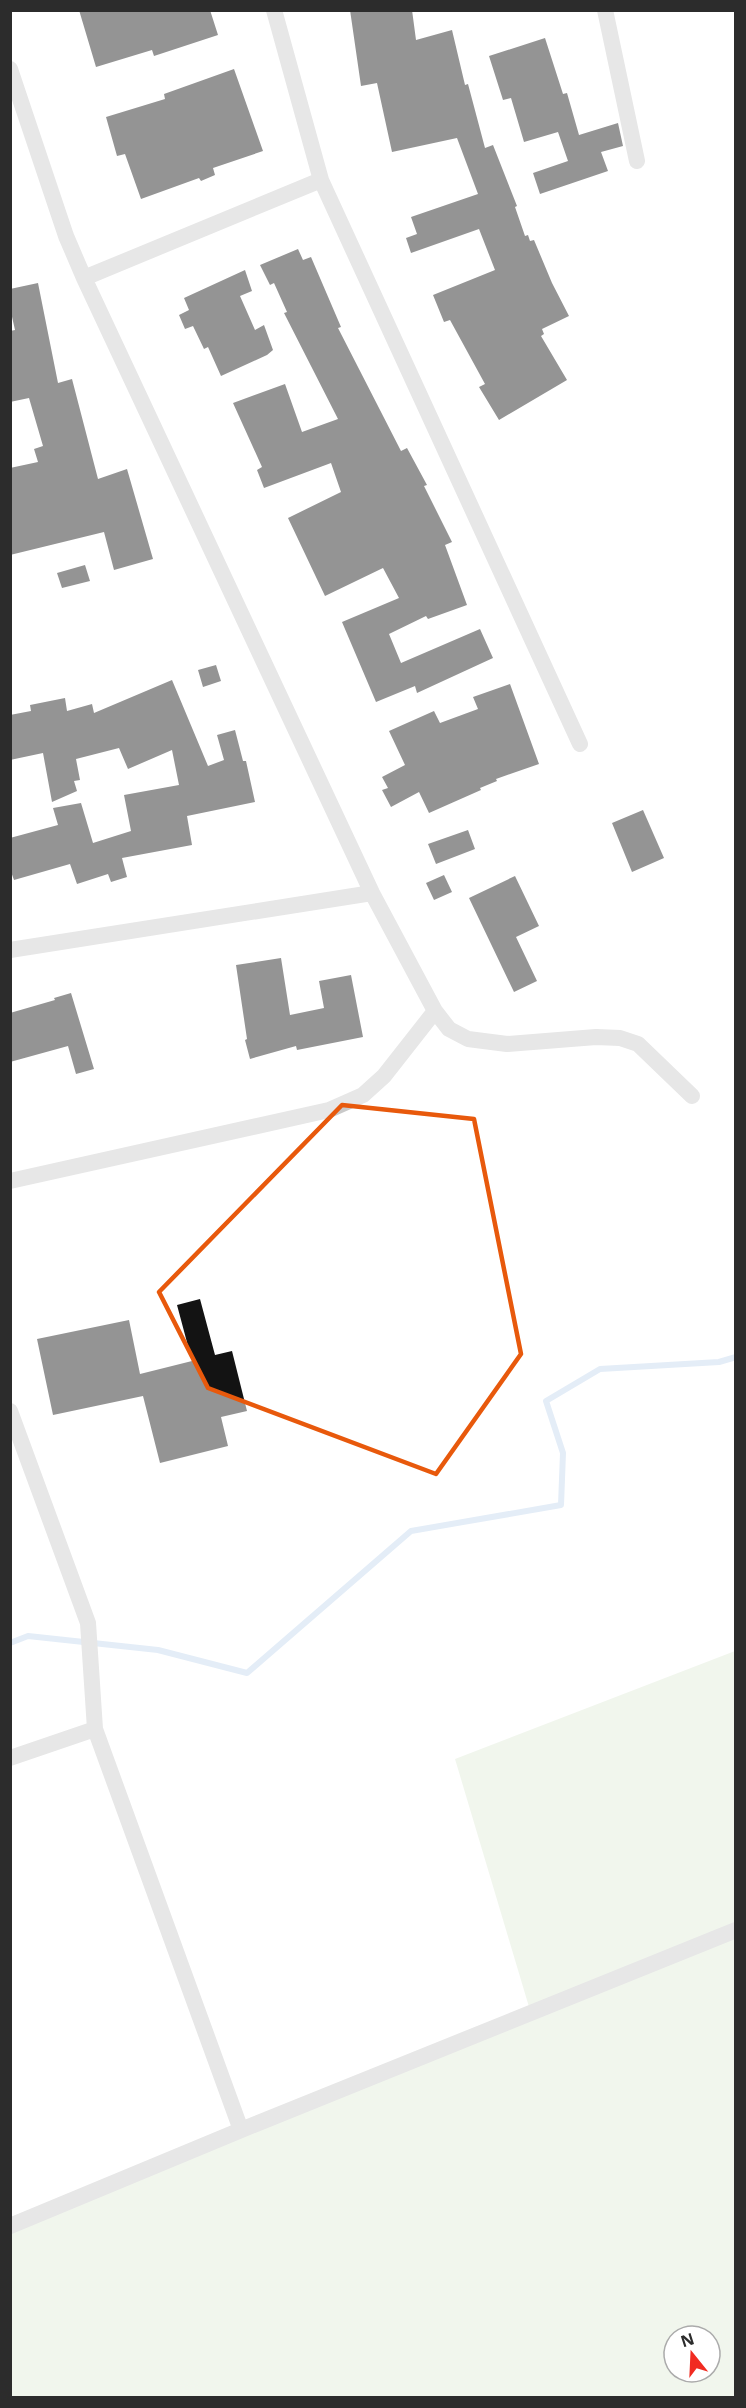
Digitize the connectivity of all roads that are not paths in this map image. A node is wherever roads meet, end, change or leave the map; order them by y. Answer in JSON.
{"nodes":[{"id":1,"x":274,"y":10,"type":"edge"},
{"id":2,"x":606,"y":10,"type":"edge"},
{"id":3,"x":10,"y":69,"type":"edge"},
{"id":4,"x":637,"y":160,"type":"dead end"},
{"id":5,"x":321,"y":180,"type":"junction"},
{"id":6,"x":84,"y":278,"type":"junction"},
{"id":7,"x":580,"y":744,"type":"dead end"},
{"id":8,"x":372,"y":893,"type":"junction"},
{"id":9,"x":10,"y":950,"type":"edge"},
{"id":10,"x":435,"y":1011,"type":"junction"},
{"id":11,"x":692,"y":1096,"type":"dead end"},
{"id":12,"x":10,"y":1181,"type":"edge"},
{"id":13,"x":10,"y":1411,"type":"edge"},
{"id":14,"x":95,"y":1729,"type":"junction"},
{"id":15,"x":10,"y":1758,"type":"edge"},
{"id":16,"x":735,"y":1930,"type":"edge"},
{"id":17,"x":241,"y":2130,"type":"junction"},
{"id":18,"x":10,"y":2226,"type":"edge"}],
"edges":[{"from":1,"to":5,"type":"street"},
{"from":2,"to":4,"type":"street"},
{"from":3,"to":6,"type":"street"},
{"from":5,"to":6,"type":"street"},
{"from":5,"to":7,"type":"street"},
{"from":6,"to":8,"type":"street"},
{"from":8,"to":9,"type":"street"},
{"from":8,"to":10,"type":"street"},
{"from":10,"to":11,"type":"street"},
{"from":10,"to":12,"type":"street"},
{"from":13,"to":14,"type":"street"},
{"from":14,"to":15,"type":"street"},
{"from":14,"to":17,"type":"street"},
{"from":16,"to":17,"type":"street"},
{"from":17,"to":18,"type":"street"}]}
